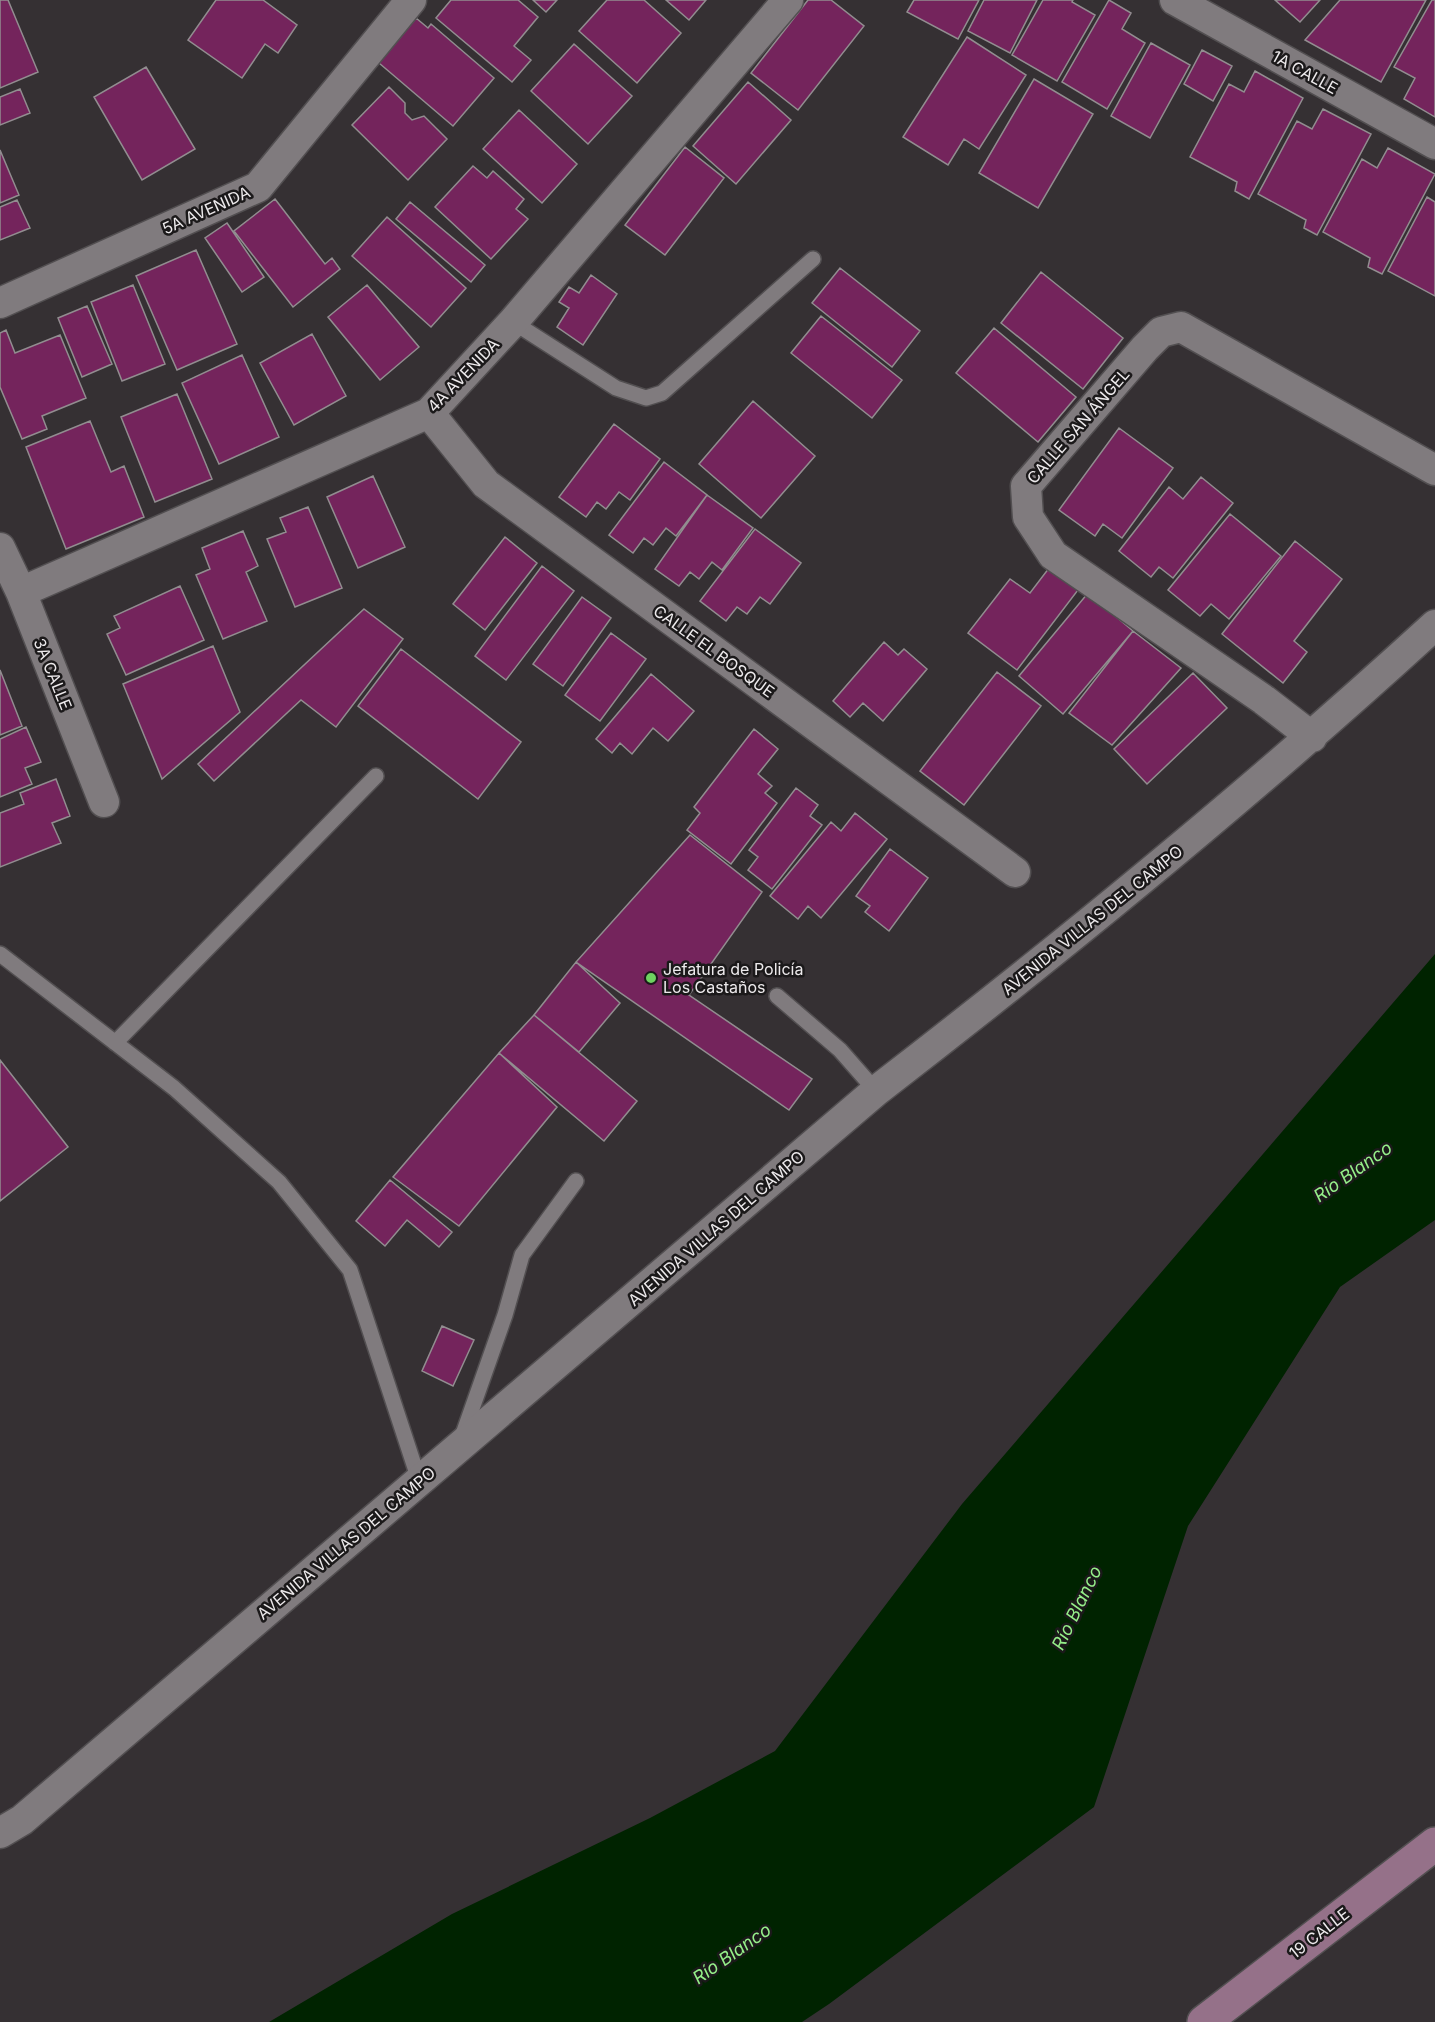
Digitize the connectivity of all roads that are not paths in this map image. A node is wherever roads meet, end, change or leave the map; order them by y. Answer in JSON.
{"nodes":[{"id":1,"x":411,"y":0,"type":"edge"},
{"id":2,"x":788,"y":0,"type":"edge"},
{"id":3,"x":1175,"y":0,"type":"edge"},
{"id":4,"x":1435,"y":144,"type":"edge"},
{"id":5,"x":813,"y":258,"type":"dead end"},
{"id":6,"x":0,"y":303,"type":"edge"},
{"id":7,"x":513,"y":322,"type":"junction"},
{"id":8,"x":429,"y":414,"type":"junction"},
{"id":9,"x":1435,"y":470,"type":"edge"},
{"id":10,"x":0,"y":548,"type":"edge"},
{"id":11,"x":21,"y":592,"type":"junction"},
{"id":12,"x":1435,"y":625,"type":"edge"},
{"id":13,"x":1312,"y":737,"type":"junction"},
{"id":14,"x":376,"y":776,"type":"dead end"},
{"id":15,"x":104,"y":802,"type":"dead end"},
{"id":16,"x":1015,"y":872,"type":"dead end"},
{"id":17,"x":0,"y":954,"type":"edge"},
{"id":18,"x":777,"y":996,"type":"dead end"},
{"id":19,"x":115,"y":1043,"type":"junction"},
{"id":20,"x":876,"y":1091,"type":"junction"},
{"id":21,"x":576,"y":1181,"type":"dead end"},
{"id":22,"x":458,"y":1449,"type":"junction"},
{"id":23,"x":419,"y":1480,"type":"junction"},
{"id":24,"x":0,"y":1833,"type":"edge"},
{"id":25,"x":1435,"y":1844,"type":"edge"},
{"id":26,"x":1204,"y":2022,"type":"edge"}],
"edges":[{"from":1,"to":6,"type":"street","name":"5A AVENIDA"},
{"from":2,"to":7,"type":"street","name":"4A AVENIDA"},
{"from":3,"to":4,"type":"street","name":"1A CALLE"},
{"from":5,"to":7,"type":"lane"},
{"from":7,"to":8,"type":"street","name":"4A AVENIDA"},
{"from":8,"to":11,"type":"street","name":"4A AVENIDA"},
{"from":8,"to":16,"type":"street","name":"CALLE EL BOSQUE"},
{"from":9,"to":13,"type":"street","name":"CALLE SAN ÁNGEL"},
{"from":10,"to":11,"type":"street","name":"3A CALLE"},
{"from":11,"to":15,"type":"street","name":"3A CALLE"},
{"from":12,"to":13,"type":"street","name":"AVENIDA VILLAS DEL CAMPO"},
{"from":13,"to":20,"type":"street","name":"AVENIDA VILLAS DEL CAMPO"},
{"from":14,"to":19,"type":"lane"},
{"from":17,"to":19,"type":"lane"},
{"from":18,"to":20,"type":"lane"},
{"from":19,"to":23,"type":"lane"},
{"from":20,"to":22,"type":"street","name":"AVENIDA VILLAS DEL CAMPO"},
{"from":21,"to":22,"type":"lane"},
{"from":22,"to":23,"type":"street","name":"AVENIDA VILLAS DEL CAMPO"},
{"from":23,"to":24,"type":"street","name":"AVENIDA VILLAS DEL CAMPO"},
{"from":25,"to":26,"type":"main road","name":"19 CALLE"}]}
